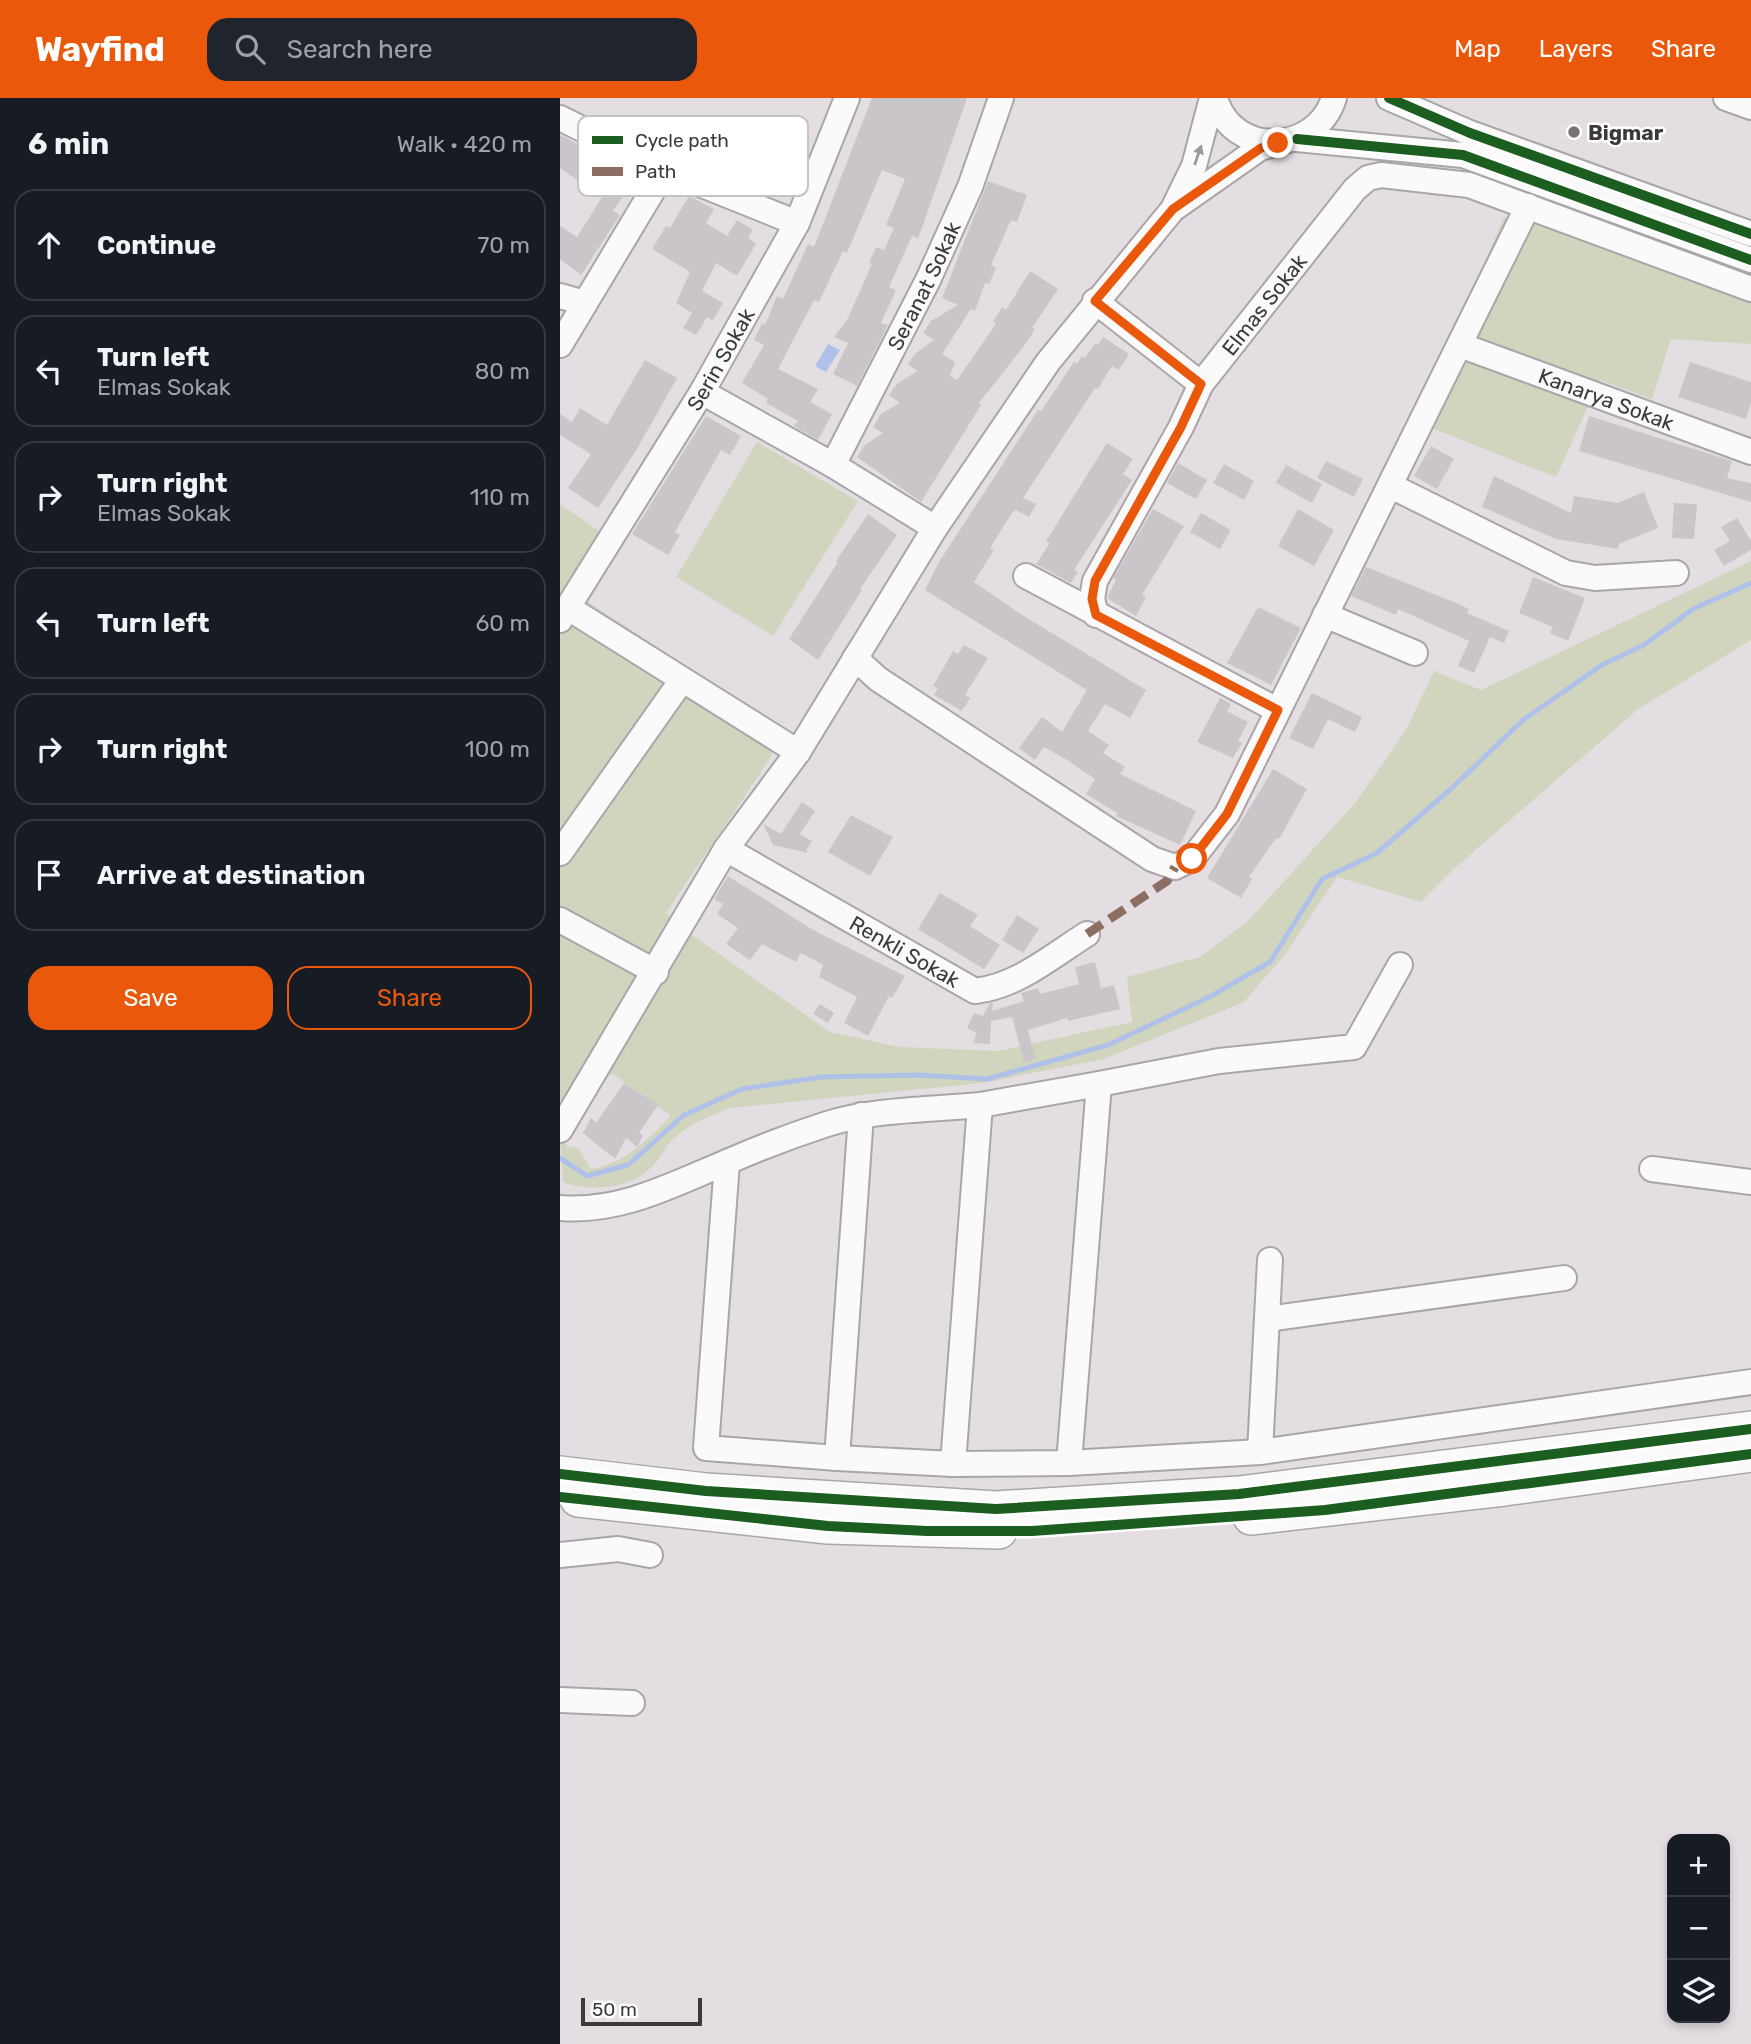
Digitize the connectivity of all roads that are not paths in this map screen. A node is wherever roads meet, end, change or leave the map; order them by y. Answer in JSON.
{"nodes":[{"id":1,"x":847,"y":98,"type":"edge"},
{"id":2,"x":1001,"y":98,"type":"edge"},
{"id":3,"x":1213,"y":98,"type":"edge"},
{"id":4,"x":1335,"y":98,"type":"edge"},
{"id":5,"x":1389,"y":98,"type":"edge"},
{"id":6,"x":1726,"y":98,"type":"edge"},
{"id":7,"x":1751,"y":107,"type":"edge"},
{"id":8,"x":560,"y":118,"type":"edge"},
{"id":9,"x":578,"y":128,"type":"edge"},
{"id":10,"x":1287,"y":141,"type":"junction"},
{"id":11,"x":649,"y":196,"type":"edge"},
{"id":12,"x":730,"y":196,"type":"edge"},
{"id":13,"x":808,"y":196,"type":"edge"},
{"id":14,"x":808,"y":196,"type":"edge"},
{"id":15,"x":1528,"y":206,"type":"junction"},
{"id":16,"x":1610,"y":207,"type":"junction"},
{"id":17,"x":1173,"y":209,"type":"junction"},
{"id":18,"x":797,"y":223,"type":"junction"},
{"id":19,"x":1601,"y":233,"type":"junction"},
{"id":20,"x":1751,"y":234,"type":"edge"},
{"id":21,"x":1751,"y":260,"type":"edge"},
{"id":22,"x":1751,"y":289,"type":"edge"},
{"id":23,"x":560,"y":296,"type":"edge"},
{"id":24,"x":1095,"y":301,"type":"junction"},
{"id":25,"x":585,"y":303,"type":"junction"},
{"id":26,"x":560,"y":345,"type":"edge"},
{"id":27,"x":1460,"y":345,"type":"junction"},
{"id":28,"x":1201,"y":384,"type":"junction"},
{"id":29,"x":702,"y":392,"type":"junction"},
{"id":30,"x":1751,"y":452,"type":"edge"},
{"id":31,"x":833,"y":465,"type":"junction"},
{"id":32,"x":1391,"y":486,"type":"junction"},
{"id":33,"x":935,"y":528,"type":"junction"},
{"id":34,"x":1676,"y":573,"type":"dead end"},
{"id":35,"x":1026,"y":576,"type":"dead end"},
{"id":36,"x":565,"y":614,"type":"edge"},
{"id":37,"x":1096,"y":615,"type":"junction"},
{"id":38,"x":1325,"y":615,"type":"junction"},
{"id":39,"x":1415,"y":653,"type":"dead end"},
{"id":40,"x":855,"y":658,"type":"junction"},
{"id":41,"x":682,"y":680,"type":"junction"},
{"id":42,"x":1278,"y":710,"type":"junction"},
{"id":43,"x":797,"y":752,"type":"junction"},
{"id":44,"x":726,"y":849,"type":"junction"},
{"id":45,"x":560,"y":853,"type":"edge"},
{"id":46,"x":560,"y":920,"type":"edge"},
{"id":47,"x":1087,"y":934,"type":"dead end"},
{"id":48,"x":1400,"y":965,"type":"dead end"},
{"id":49,"x":656,"y":972,"type":"junction"},
{"id":50,"x":1099,"y":1084,"type":"junction"},
{"id":51,"x":980,"y":1105,"type":"junction"},
{"id":52,"x":861,"y":1115,"type":"junction"},
{"id":53,"x":562,"y":1128,"type":"edge"},
{"id":54,"x":727,"y":1162,"type":"junction"},
{"id":55,"x":1652,"y":1169,"type":"dead end"},
{"id":56,"x":1751,"y":1182,"type":"edge"},
{"id":57,"x":560,"y":1208,"type":"edge"},
{"id":58,"x":1270,"y":1260,"type":"dead end"},
{"id":59,"x":1563,"y":1278,"type":"dead end"},
{"id":60,"x":1267,"y":1319,"type":"junction"},
{"id":61,"x":1751,"y":1382,"type":"edge"},
{"id":62,"x":1751,"y":1429,"type":"edge"},
{"id":63,"x":1260,"y":1452,"type":"junction"},
{"id":64,"x":1751,"y":1454,"type":"edge"},
{"id":65,"x":560,"y":1456,"type":"edge"},
{"id":66,"x":837,"y":1458,"type":"junction"},
{"id":67,"x":1069,"y":1463,"type":"junction"},
{"id":68,"x":953,"y":1464,"type":"junction"},
{"id":69,"x":560,"y":1474,"type":"edge"},
{"id":70,"x":560,"y":1497,"type":"edge"},
{"id":71,"x":996,"y":1509,"type":"junction"},
{"id":72,"x":560,"y":1555,"type":"edge"},
{"id":73,"x":650,"y":1555,"type":"dead end"},
{"id":74,"x":560,"y":1700,"type":"edge"},
{"id":75,"x":632,"y":1703,"type":"dead end"}],
"edges":[{"from":1,"to":14,"type":"street","name":"Serin Sokak"},
{"from":2,"to":31,"type":"street","name":"Seranat Sokak"},
{"from":3,"to":10,"type":"street"},
{"from":17,"to":3,"type":"street","one_way":true},
{"from":4,"to":10,"type":"street"},
{"from":5,"to":20,"type":"street"},
{"from":6,"to":7,"type":"street"},
{"from":8,"to":9,"type":"street"},
{"from":10,"to":16,"type":"street"},
{"from":10,"to":17,"type":"street"},
{"from":11,"to":25,"type":"street"},
{"from":12,"to":18,"type":"street"},
{"from":13,"to":18,"type":"street","name":"Serin Sokak"},
{"from":15,"to":19,"type":"street","name":"Elmas Sokak"},
{"from":15,"to":27,"type":"street"},
{"from":15,"to":28,"type":"street","name":"Elmas Sokak"},
{"from":16,"to":19,"type":"street"},
{"from":16,"to":21,"type":"street"},
{"from":17,"to":24,"type":"street"},
{"from":18,"to":29,"type":"street","name":"Serin Sokak"},
{"from":19,"to":22,"type":"street","name":"Elmas Sokak"},
{"from":23,"to":25,"type":"street"},
{"from":24,"to":28,"type":"street"},
{"from":24,"to":33,"type":"street"},
{"from":25,"to":26,"type":"street"},
{"from":27,"to":30,"type":"street","name":"Kanarya Sokak"},
{"from":27,"to":32,"type":"street"},
{"from":28,"to":37,"type":"street","name":"Elmas Sokak"},
{"from":29,"to":31,"type":"street"},
{"from":29,"to":36,"type":"street","name":"Serin Sokak"},
{"from":31,"to":33,"type":"street"},
{"from":32,"to":34,"type":"street"},
{"from":32,"to":38,"type":"street"},
{"from":33,"to":40,"type":"street"},
{"from":35,"to":37,"type":"street"},
{"from":36,"to":41,"type":"street"},
{"from":37,"to":42,"type":"street"},
{"from":38,"to":39,"type":"street"},
{"from":38,"to":42,"type":"street"},
{"from":40,"to":42,"type":"street"},
{"from":40,"to":43,"type":"street"},
{"from":41,"to":43,"type":"street"},
{"from":41,"to":45,"type":"street"},
{"from":43,"to":44,"type":"street"},
{"from":44,"to":47,"type":"street","name":"Renkli Sokak"},
{"from":44,"to":49,"type":"street"},
{"from":46,"to":49,"type":"street"},
{"from":48,"to":50,"type":"street"},
{"from":49,"to":53,"type":"street"},
{"from":50,"to":51,"type":"street"},
{"from":50,"to":67,"type":"street"},
{"from":51,"to":52,"type":"street"},
{"from":51,"to":68,"type":"street"},
{"from":52,"to":54,"type":"street"},
{"from":52,"to":66,"type":"street"},
{"from":54,"to":57,"type":"street"},
{"from":54,"to":66,"type":"street"},
{"from":55,"to":56,"type":"street"},
{"from":58,"to":60,"type":"street"},
{"from":59,"to":60,"type":"street"},
{"from":60,"to":63,"type":"street"},
{"from":61,"to":63,"type":"street"},
{"from":62,"to":71,"type":"highway"},
{"from":63,"to":67,"type":"street"},
{"from":64,"to":70,"type":"highway"},
{"from":65,"to":71,"type":"highway"},
{"from":66,"to":68,"type":"street"},
{"from":67,"to":68,"type":"street"},
{"from":69,"to":71,"type":"highway"},
{"from":72,"to":73,"type":"street"},
{"from":74,"to":75,"type":"street"}]}
